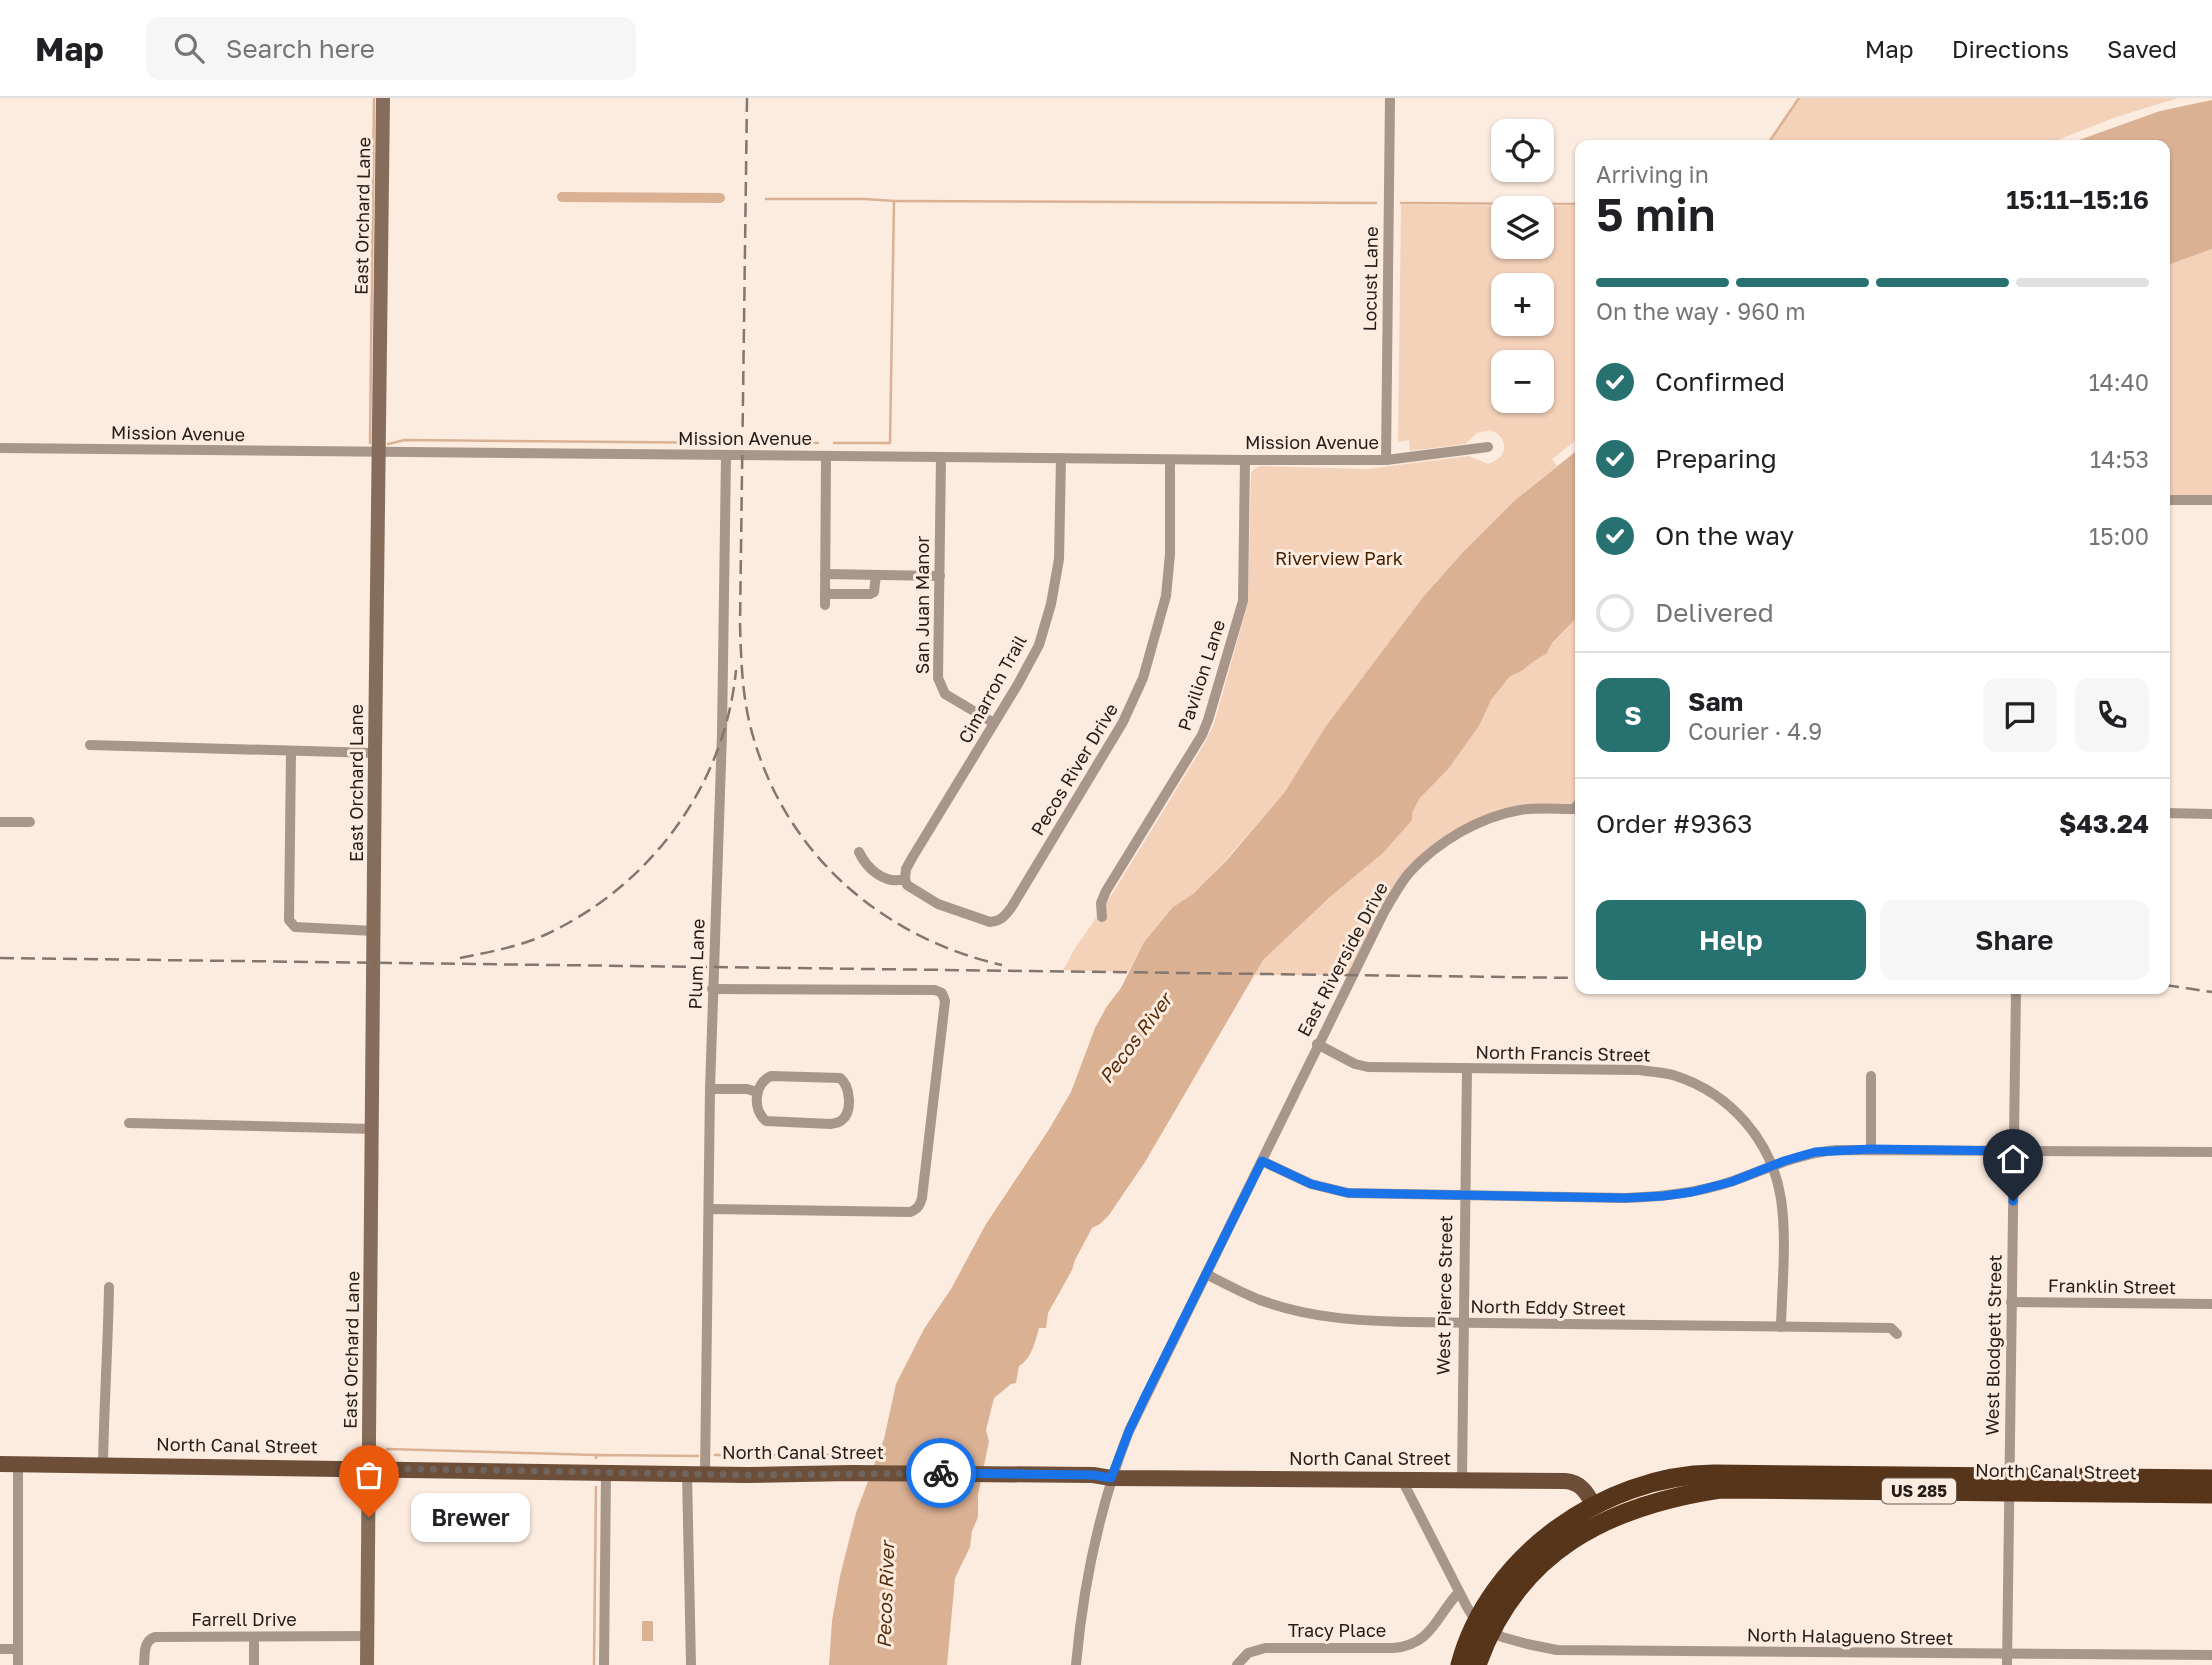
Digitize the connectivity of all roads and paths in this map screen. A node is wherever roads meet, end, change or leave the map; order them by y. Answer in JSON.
{"nodes":[{"id":1,"x":383,"y":98,"type":"edge"},
{"id":2,"x":1390,"y":98,"type":"edge"},
{"id":3,"x":1488,"y":447,"type":"dead end"},
{"id":4,"x":0,"y":448,"type":"edge"},
{"id":5,"x":379,"y":453,"type":"junction"},
{"id":6,"x":726,"y":456,"type":"junction"},
{"id":7,"x":826,"y":456,"type":"junction"},
{"id":8,"x":941,"y":457,"type":"junction"},
{"id":9,"x":1060,"y":458,"type":"junction"},
{"id":10,"x":1170,"y":460,"type":"junction"},
{"id":11,"x":1245,"y":460,"type":"junction"},
{"id":12,"x":1386,"y":460,"type":"junction"},
{"id":13,"x":2170,"y":499,"type":"edge"},
{"id":14,"x":2212,"y":500,"type":"edge"},
{"id":15,"x":825,"y":574,"type":"junction"},
{"id":16,"x":876,"y":575,"type":"junction"},
{"id":17,"x":940,"y":576,"type":"junction"},
{"id":18,"x":994,"y":723,"type":"junction"},
{"id":19,"x":90,"y":745,"type":"dead end"},
{"id":20,"x":291,"y":752,"type":"junction"},
{"id":21,"x":375,"y":753,"type":"junction"},
{"id":22,"x":1575,"y":807,"type":"edge"},
{"id":23,"x":2170,"y":813,"type":"edge"},
{"id":24,"x":2212,"y":814,"type":"edge"},
{"id":25,"x":0,"y":822,"type":"edge"},
{"id":26,"x":30,"y":822,"type":"dead end"},
{"id":27,"x":859,"y":852,"type":"dead end"},
{"id":28,"x":905,"y":879,"type":"junction"},
{"id":29,"x":1102,"y":917,"type":"dead end"},
{"id":30,"x":374,"y":931,"type":"junction"},
{"id":31,"x":712,"y":989,"type":"junction"},
{"id":32,"x":2016,"y":994,"type":"edge"},
{"id":33,"x":1317,"y":1044,"type":"junction"},
{"id":34,"x":1467,"y":1068,"type":"junction"},
{"id":35,"x":1871,"y":1076,"type":"dead end"},
{"id":36,"x":710,"y":1089,"type":"junction"},
{"id":37,"x":757,"y":1092,"type":"junction"},
{"id":38,"x":129,"y":1123,"type":"dead end"},
{"id":39,"x":373,"y":1129,"type":"junction"},
{"id":40,"x":1871,"y":1149,"type":"junction"},
{"id":41,"x":2013,"y":1151,"type":"junction"},
{"id":42,"x":2212,"y":1152,"type":"edge"},
{"id":43,"x":1262,"y":1161,"type":"junction"},
{"id":44,"x":1772,"y":1165,"type":"junction"},
{"id":45,"x":1466,"y":1196,"type":"junction"},
{"id":46,"x":709,"y":1209,"type":"junction"},
{"id":47,"x":1206,"y":1274,"type":"junction"},
{"id":48,"x":109,"y":1287,"type":"dead end"},
{"id":49,"x":2011,"y":1302,"type":"junction"},
{"id":50,"x":2212,"y":1304,"type":"edge"},
{"id":51,"x":1465,"y":1323,"type":"junction"},
{"id":52,"x":1781,"y":1327,"type":"junction"},
{"id":53,"x":1897,"y":1334,"type":"dead end"},
{"id":54,"x":0,"y":1464,"type":"edge"},
{"id":55,"x":18,"y":1464,"type":"junction"},
{"id":56,"x":103,"y":1465,"type":"junction"},
{"id":57,"x":369,"y":1468,"type":"junction"},
{"id":58,"x":606,"y":1473,"type":"junction"},
{"id":59,"x":687,"y":1474,"type":"junction"},
{"id":60,"x":705,"y":1474,"type":"junction"},
{"id":61,"x":1111,"y":1478,"type":"junction"},
{"id":62,"x":2212,"y":1479,"type":"edge"},
{"id":63,"x":1402,"y":1480,"type":"junction"},
{"id":64,"x":1462,"y":1480,"type":"junction"},
{"id":65,"x":2009,"y":1484,"type":"junction"},
{"id":66,"x":2212,"y":1494,"type":"edge"},
{"id":67,"x":1594,"y":1506,"type":"junction"},
{"id":68,"x":1629,"y":1511,"type":"junction"},
{"id":69,"x":1459,"y":1592,"type":"junction"},
{"id":70,"x":1484,"y":1626,"type":"junction"},
{"id":71,"x":368,"y":1636,"type":"junction"},
{"id":72,"x":254,"y":1637,"type":"junction"},
{"id":73,"x":0,"y":1649,"type":"edge"},
{"id":74,"x":18,"y":1649,"type":"junction"},
{"id":75,"x":2212,"y":1655,"type":"edge"},
{"id":76,"x":2007,"y":1660,"type":"edge"},
{"id":77,"x":18,"y":1665,"type":"edge"},
{"id":78,"x":144,"y":1665,"type":"edge"},
{"id":79,"x":254,"y":1665,"type":"edge"},
{"id":80,"x":368,"y":1665,"type":"edge"},
{"id":81,"x":604,"y":1665,"type":"edge"},
{"id":82,"x":691,"y":1665,"type":"edge"},
{"id":83,"x":1076,"y":1665,"type":"edge"},
{"id":84,"x":1237,"y":1665,"type":"edge"},
{"id":85,"x":1460,"y":1665,"type":"edge"},
{"id":86,"x":1477,"y":1665,"type":"edge"}],
"edges":[{"from":1,"to":5,"type":"street","name":"East Orchard Lane"},
{"from":2,"to":12,"type":"street","name":"Locust Lane"},
{"from":3,"to":12,"type":"street","name":"Mission Avenue"},
{"from":4,"to":5,"type":"street","name":"Mission Avenue"},
{"from":5,"to":6,"type":"street","name":"Mission Avenue"},
{"from":5,"to":21,"type":"street","name":"East Orchard Lane"},
{"from":6,"to":7,"type":"street","name":"Mission Avenue"},
{"from":6,"to":31,"type":"street","name":"Plum Lane"},
{"from":7,"to":8,"type":"street","name":"Mission Avenue"},
{"from":7,"to":15,"type":"street"},
{"from":8,"to":9,"type":"street","name":"Mission Avenue"},
{"from":8,"to":17,"type":"street","name":"San Juan Manor"},
{"from":9,"to":10,"type":"street","name":"Mission Avenue"},
{"from":9,"to":18,"type":"street","name":"Cimarron Trail"},
{"from":10,"to":11,"type":"street","name":"Mission Avenue"},
{"from":10,"to":28,"type":"street","name":"Pecos River Drive"},
{"from":11,"to":12,"type":"street","name":"Mission Avenue"},
{"from":11,"to":29,"type":"street","name":"Pavilion Lane"},
{"from":13,"to":14,"type":"street"},
{"from":15,"to":16,"type":"street"},
{"from":15,"to":16,"type":"street"},
{"from":16,"to":17,"type":"street"},
{"from":17,"to":18,"type":"street","name":"San Juan Manor"},
{"from":18,"to":28,"type":"street","name":"Cimarron Trail"},
{"from":19,"to":20,"type":"street"},
{"from":20,"to":21,"type":"street"},
{"from":20,"to":30,"type":"street"},
{"from":21,"to":30,"type":"street","name":"East Orchard Lane"},
{"from":22,"to":33,"type":"street","name":"East Riverside Drive"},
{"from":23,"to":24,"type":"street"},
{"from":25,"to":26,"type":"street"},
{"from":27,"to":28,"type":"street","name":"Pecos River Drive"},
{"from":30,"to":39,"type":"street","name":"East Orchard Lane"},
{"from":31,"to":36,"type":"street","name":"Plum Lane"},
{"from":31,"to":46,"type":"street"},
{"from":32,"to":41,"type":"street","name":"West Blodgett Street"},
{"from":33,"to":34,"type":"street","name":"North Francis Street"},
{"from":33,"to":43,"type":"street","name":"East Riverside Drive"},
{"from":34,"to":44,"type":"street","name":"North Francis Street"},
{"from":34,"to":45,"type":"street","name":"West Pierce Street"},
{"from":35,"to":40,"type":"street"},
{"from":36,"to":37,"type":"street"},
{"from":36,"to":46,"type":"street","name":"Plum Lane"},
{"from":37,"to":37,"type":"street"},
{"from":38,"to":39,"type":"street"},
{"from":39,"to":57,"type":"street","name":"East Orchard Lane"},
{"from":40,"to":41,"type":"street"},
{"from":40,"to":44,"type":"street"},
{"from":41,"to":42,"type":"street"},
{"from":41,"to":49,"type":"street","name":"West Blodgett Street"},
{"from":43,"to":45,"type":"street"},
{"from":43,"to":47,"type":"street","name":"East Riverside Drive"},
{"from":44,"to":45,"type":"street"},
{"from":44,"to":52,"type":"street","name":"North Francis Street"},
{"from":45,"to":51,"type":"street","name":"West Pierce Street"},
{"from":46,"to":60,"type":"street","name":"Plum Lane"},
{"from":47,"to":51,"type":"street","name":"North Eddy Street"},
{"from":47,"to":61,"type":"street","name":"East Riverside Drive"},
{"from":48,"to":56,"type":"street"},
{"from":49,"to":50,"type":"street","name":"Franklin Street"},
{"from":49,"to":65,"type":"street","name":"West Blodgett Street"},
{"from":51,"to":52,"type":"street","name":"North Eddy Street"},
{"from":51,"to":64,"type":"street","name":"West Pierce Street"},
{"from":52,"to":53,"type":"street","name":"North Eddy Street"},
{"from":54,"to":55,"type":"main road","name":"North Canal Street"},
{"from":55,"to":56,"type":"main road","name":"North Canal Street"},
{"from":55,"to":74,"type":"street"},
{"from":56,"to":57,"type":"main road","name":"North Canal Street"},
{"from":57,"to":58,"type":"main road","name":"North Canal Street"},
{"from":57,"to":71,"type":"street","name":"East Orchard Lane"},
{"from":58,"to":59,"type":"main road","name":"North Canal Street"},
{"from":58,"to":81,"type":"street"},
{"from":59,"to":60,"type":"main road","name":"North Canal Street"},
{"from":59,"to":82,"type":"street"},
{"from":60,"to":61,"type":"main road","name":"North Canal Street"},
{"from":61,"to":63,"type":"main road","name":"North Canal Street"},
{"from":61,"to":83,"type":"street","name":"East Riverside Drive"},
{"from":62,"to":65,"type":"highway","name":"North Canal Street","number":"US 285"},
{"from":63,"to":64,"type":"main road","name":"North Canal Street"},
{"from":63,"to":69,"type":"street"},
{"from":64,"to":67,"type":"main road","name":"North Canal Street"},
{"from":65,"to":66,"type":"highway","name":"North Canal Street","number":"US 285"},
{"from":65,"to":67,"type":"highway","name":"North Canal Street","number":"US 285"},
{"from":65,"to":68,"type":"highway","name":"North Canal Street","number":"US 285"},
{"from":65,"to":76,"type":"street","name":"West Blodgett Street"},
{"from":67,"to":68,"type":"highway"},
{"from":67,"to":70,"type":"highway","name":"North Canal Street","number":"US 285"},
{"from":68,"to":70,"type":"highway","name":"North Canal Street","number":"US 285"},
{"from":69,"to":70,"type":"street"},
{"from":69,"to":84,"type":"street","name":"Tracy Place"},
{"from":70,"to":76,"type":"street","name":"North Halagueno Street"},
{"from":70,"to":85,"type":"highway","number":"US 285"},
{"from":70,"to":86,"type":"highway","number":"US 285"},
{"from":71,"to":72,"type":"street","name":"Farrell Drive"},
{"from":71,"to":80,"type":"street","name":"East Orchard Lane"},
{"from":72,"to":78,"type":"street","name":"Farrell Drive"},
{"from":72,"to":79,"type":"street"},
{"from":73,"to":74,"type":"street"},
{"from":74,"to":77,"type":"street"},
{"from":75,"to":76,"type":"street","name":"North Halagueno Street"}]}
